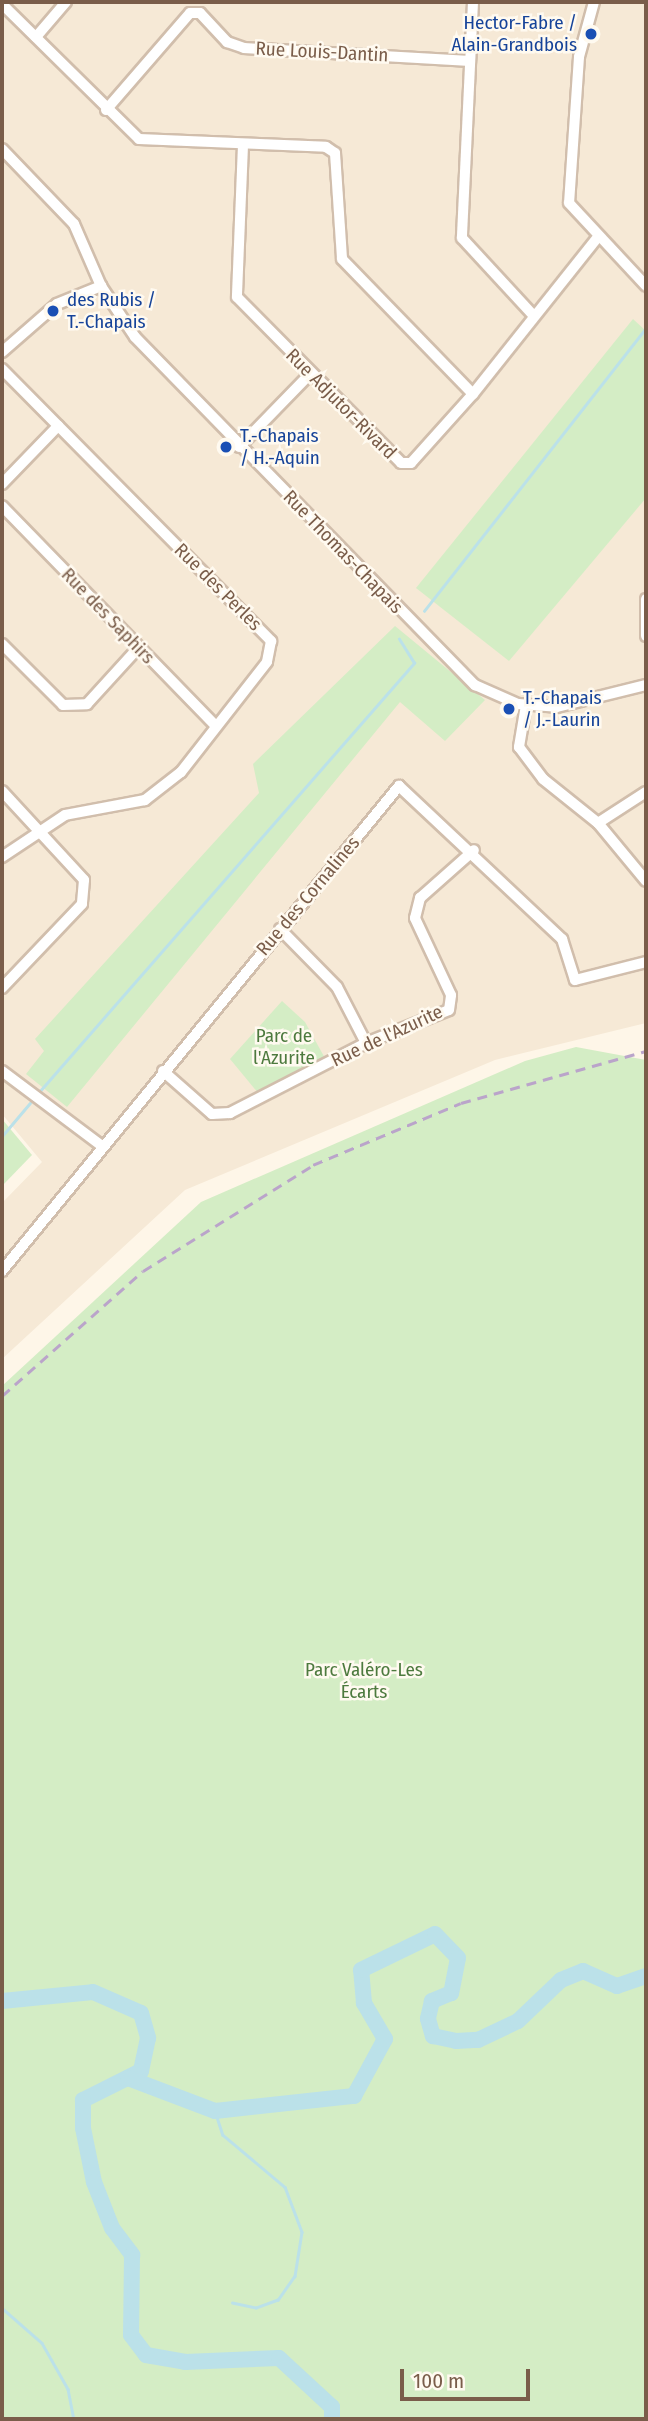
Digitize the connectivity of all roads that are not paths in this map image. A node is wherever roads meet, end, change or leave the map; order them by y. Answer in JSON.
{"nodes":[{"id":1,"x":66,"y":2,"type":"edge"},
{"id":2,"x":473,"y":2,"type":"edge"},
{"id":3,"x":594,"y":2,"type":"edge"},
{"id":4,"x":2,"y":4,"type":"edge"},
{"id":5,"x":36,"y":37,"type":"junction"},
{"id":6,"x":470,"y":61,"type":"junction"},
{"id":7,"x":106,"y":110,"type":"junction"},
{"id":8,"x":243,"y":145,"type":"junction"},
{"id":9,"x":2,"y":149,"type":"edge"},
{"id":10,"x":597,"y":238,"type":"junction"},
{"id":11,"x":101,"y":286,"type":"junction"},
{"id":12,"x":646,"y":286,"type":"edge"},
{"id":13,"x":534,"y":316,"type":"junction"},
{"id":14,"x":2,"y":352,"type":"edge"},
{"id":15,"x":2,"y":369,"type":"edge"},
{"id":16,"x":309,"y":375,"type":"junction"},
{"id":17,"x":473,"y":394,"type":"junction"},
{"id":18,"x":58,"y":426,"type":"junction"},
{"id":19,"x":239,"y":447,"type":"junction"},
{"id":20,"x":2,"y":484,"type":"edge"},
{"id":21,"x":2,"y":506,"type":"edge"},
{"id":22,"x":646,"y":599,"type":"edge"},
{"id":23,"x":646,"y":636,"type":"edge"},
{"id":24,"x":2,"y":644,"type":"edge"},
{"id":25,"x":138,"y":648,"type":"junction"},
{"id":26,"x":646,"y":685,"type":"edge"},
{"id":27,"x":526,"y":705,"type":"junction"},
{"id":28,"x":215,"y":725,"type":"junction"},
{"id":29,"x":2,"y":791,"type":"edge"},
{"id":30,"x":646,"y":792,"type":"edge"},
{"id":31,"x":598,"y":822,"type":"junction"},
{"id":32,"x":41,"y":829,"type":"junction"},
{"id":33,"x":474,"y":850,"type":"junction"},
{"id":34,"x":2,"y":858,"type":"edge"},
{"id":35,"x":646,"y":881,"type":"edge"},
{"id":36,"x":280,"y":929,"type":"junction"},
{"id":37,"x":646,"y":962,"type":"edge"},
{"id":38,"x":2,"y":988,"type":"edge"},
{"id":39,"x":366,"y":1043,"type":"junction"},
{"id":40,"x":2,"y":1071,"type":"edge"},
{"id":41,"x":163,"y":1072,"type":"junction"},
{"id":42,"x":102,"y":1146,"type":"junction"},
{"id":43,"x":2,"y":1270,"type":"edge"}],
"edges":[{"from":1,"to":5,"type":"street"},
{"from":2,"to":6,"type":"street"},
{"from":3,"to":10,"type":"street"},
{"from":4,"to":5,"type":"street"},
{"from":5,"to":7,"type":"street"},
{"from":6,"to":7,"type":"street","name":"Rue Louis-Dantin"},
{"from":6,"to":13,"type":"street"},
{"from":7,"to":8,"type":"street"},
{"from":8,"to":16,"type":"street","name":"Rue Adjutor-Rivard"},
{"from":8,"to":17,"type":"street"},
{"from":9,"to":11,"type":"street","name":"Rue Thomas-Chapais"},
{"from":10,"to":12,"type":"street"},
{"from":10,"to":13,"type":"street","name":"Rue Adjutor-Rivard"},
{"from":11,"to":14,"type":"street"},
{"from":11,"to":19,"type":"street","name":"Rue Thomas-Chapais"},
{"from":13,"to":17,"type":"street","name":"Rue Adjutor-Rivard"},
{"from":15,"to":18,"type":"street","name":"Rue des Perles"},
{"from":16,"to":17,"type":"street","name":"Rue Adjutor-Rivard"},
{"from":16,"to":19,"type":"street"},
{"from":18,"to":20,"type":"street"},
{"from":18,"to":28,"type":"street","name":"Rue des Perles"},
{"from":19,"to":27,"type":"street","name":"Rue Thomas-Chapais"},
{"from":21,"to":25,"type":"street","name":"Rue des Saphirs"},
{"from":22,"to":23,"type":"street"},
{"from":24,"to":25,"type":"street"},
{"from":25,"to":28,"type":"street","name":"Rue des Saphirs"},
{"from":26,"to":27,"type":"street","name":"Rue Thomas-Chapais"},
{"from":27,"to":31,"type":"street"},
{"from":28,"to":32,"type":"street","name":"Rue des Perles"},
{"from":29,"to":32,"type":"street"},
{"from":30,"to":31,"type":"street"},
{"from":31,"to":35,"type":"street"},
{"from":32,"to":34,"type":"street","name":"Rue des Perles"},
{"from":32,"to":38,"type":"street"},
{"from":33,"to":36,"type":"street","name":"Rue des Cornalines"},
{"from":33,"to":37,"type":"street","name":"Rue des Cornalines"},
{"from":33,"to":39,"type":"street","name":"Rue de l'Azurite"},
{"from":36,"to":39,"type":"street"},
{"from":36,"to":41,"type":"street","name":"Rue des Cornalines"},
{"from":39,"to":41,"type":"street","name":"Rue de l'Azurite"},
{"from":40,"to":42,"type":"street"},
{"from":41,"to":42,"type":"street","name":"Rue des Cornalines"},
{"from":42,"to":43,"type":"street","name":"Rue des Cornalines"}]}
